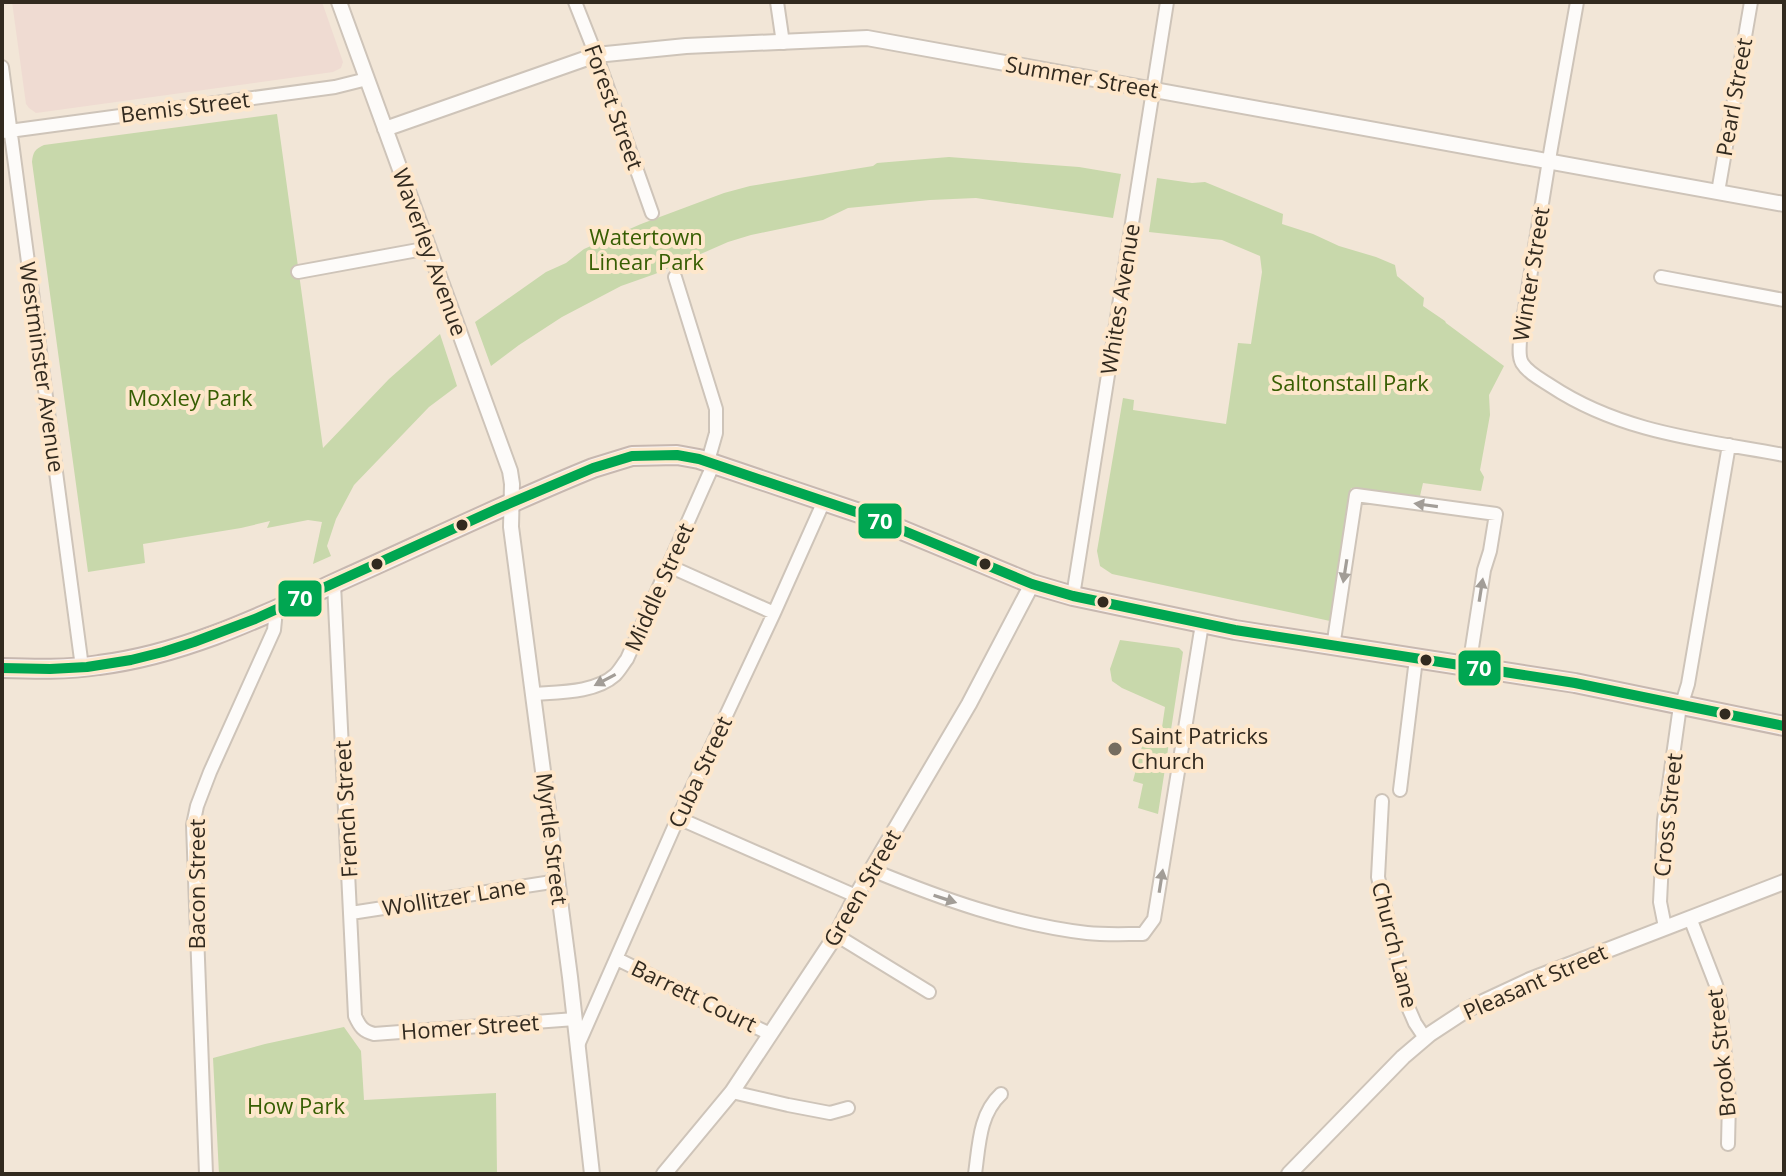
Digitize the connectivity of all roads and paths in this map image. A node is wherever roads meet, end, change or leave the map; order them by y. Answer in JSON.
{"nodes":[{"id":1,"x":339,"y":2,"type":"edge"},
{"id":2,"x":575,"y":2,"type":"edge"},
{"id":3,"x":777,"y":2,"type":"edge"},
{"id":4,"x":1167,"y":2,"type":"edge"},
{"id":5,"x":1577,"y":2,"type":"edge"},
{"id":6,"x":1751,"y":2,"type":"edge"},
{"id":7,"x":783,"y":43,"type":"junction"},
{"id":8,"x":596,"y":55,"type":"junction"},
{"id":9,"x":2,"y":67,"type":"edge"},
{"id":10,"x":367,"y":79,"type":"junction"},
{"id":11,"x":1153,"y":89,"type":"junction"},
{"id":12,"x":385,"y":129,"type":"junction"},
{"id":13,"x":6,"y":131,"type":"edge"},
{"id":14,"x":1549,"y":161,"type":"junction"},
{"id":15,"x":1718,"y":192,"type":"junction"},
{"id":16,"x":1784,"y":204,"type":"edge"},
{"id":17,"x":652,"y":213,"type":"dead end"},
{"id":18,"x":429,"y":248,"type":"junction"},
{"id":19,"x":298,"y":272,"type":"dead end"},
{"id":20,"x":675,"y":277,"type":"dead end"},
{"id":21,"x":1661,"y":277,"type":"dead end"},
{"id":22,"x":1784,"y":300,"type":"edge"},
{"id":23,"x":1729,"y":445,"type":"junction"},
{"id":24,"x":1784,"y":455,"type":"edge"},
{"id":25,"x":711,"y":462,"type":"junction"},
{"id":26,"x":824,"y":501,"type":"junction"},
{"id":27,"x":511,"y":504,"type":"junction"},
{"id":28,"x":669,"y":566,"type":"junction"},
{"id":29,"x":334,"y":584,"type":"junction"},
{"id":30,"x":1032,"y":584,"type":"junction"},
{"id":31,"x":1073,"y":596,"type":"junction"},
{"id":32,"x":276,"y":610,"type":"junction"},
{"id":33,"x":774,"y":613,"type":"junction"},
{"id":34,"x":1202,"y":624,"type":"junction"},
{"id":35,"x":1333,"y":647,"type":"junction"},
{"id":36,"x":1416,"y":659,"type":"junction"},
{"id":37,"x":82,"y":667,"type":"junction"},
{"id":38,"x":1469,"y":667,"type":"junction"},
{"id":39,"x":2,"y":668,"type":"edge"},
{"id":40,"x":533,"y":694,"type":"junction"},
{"id":41,"x":1681,"y":704,"type":"junction"},
{"id":42,"x":1784,"y":726,"type":"edge"},
{"id":43,"x":1400,"y":790,"type":"dead end"},
{"id":44,"x":1382,"y":801,"type":"dead end"},
{"id":45,"x":678,"y":818,"type":"junction"},
{"id":46,"x":872,"y":870,"type":"junction"},
{"id":47,"x":558,"y":881,"type":"junction"},
{"id":48,"x":1784,"y":882,"type":"edge"},
{"id":49,"x":856,"y":896,"type":"junction"},
{"id":50,"x":351,"y":913,"type":"junction"},
{"id":51,"x":1690,"y":918,"type":"junction"},
{"id":52,"x":1665,"y":927,"type":"junction"},
{"id":53,"x":836,"y":935,"type":"junction"},
{"id":54,"x":617,"y":959,"type":"junction"},
{"id":55,"x":929,"y":992,"type":"dead end"},
{"id":56,"x":575,"y":1019,"type":"junction"},
{"id":57,"x":364,"y":1032,"type":"joint"},
{"id":58,"x":770,"y":1034,"type":"junction"},
{"id":59,"x":1425,"y":1038,"type":"junction"},
{"id":60,"x":578,"y":1045,"type":"junction"},
{"id":61,"x":732,"y":1092,"type":"junction"},
{"id":62,"x":1001,"y":1094,"type":"dead end"},
{"id":63,"x":848,"y":1108,"type":"dead end"},
{"id":64,"x":1728,"y":1144,"type":"dead end"},
{"id":65,"x":206,"y":1174,"type":"edge"},
{"id":66,"x":592,"y":1174,"type":"edge"},
{"id":67,"x":664,"y":1174,"type":"edge"},
{"id":68,"x":975,"y":1174,"type":"edge"},
{"id":69,"x":1289,"y":1174,"type":"edge"}],
"edges":[{"from":1,"to":10,"type":"street","name":"Waverley Avenue"},
{"from":2,"to":8,"type":"street","name":"Forest Street"},
{"from":3,"to":7,"type":"street"},
{"from":4,"to":11,"type":"street","name":"Whites Avenue"},
{"from":5,"to":14,"type":"street","name":"Winter Street"},
{"from":6,"to":15,"type":"street","name":"Pearl Street"},
{"from":7,"to":8,"type":"street","name":"Summer Street"},
{"from":7,"to":11,"type":"street","name":"Summer Street"},
{"from":8,"to":12,"type":"street","name":"Summer Street"},
{"from":8,"to":17,"type":"street","name":"Forest Street"},
{"from":9,"to":13,"type":"street","name":"Westminster Avenue"},
{"from":10,"to":12,"type":"street","name":"Waverley Avenue"},
{"from":10,"to":13,"type":"street","name":"Bemis Street"},
{"from":11,"to":14,"type":"street","name":"Summer Street"},
{"from":11,"to":31,"type":"street","name":"Whites Avenue"},
{"from":12,"to":18,"type":"street","name":"Waverley Avenue"},
{"from":13,"to":37,"type":"street","name":"Westminster Avenue"},
{"from":14,"to":15,"type":"street","name":"Summer Street"},
{"from":14,"to":23,"type":"street","name":"Winter Street"},
{"from":15,"to":16,"type":"street","name":"Summer Street"},
{"from":18,"to":19,"type":"street"},
{"from":18,"to":27,"type":"street","name":"Waverley Avenue"},
{"from":20,"to":25,"type":"street"},
{"from":21,"to":22,"type":"street"},
{"from":23,"to":24,"type":"street","name":"Winter Street"},
{"from":23,"to":41,"type":"street","name":"Cross Street"},
{"from":25,"to":26,"type":"main road"},
{"from":25,"to":27,"type":"main road"},
{"from":25,"to":28,"type":"street","name":"Middle Street"},
{"from":26,"to":30,"type":"main road"},
{"from":26,"to":33,"type":"street","name":"Cuba Street"},
{"from":27,"to":29,"type":"main road"},
{"from":27,"to":40,"type":"street","name":"Myrtle Street"},
{"from":28,"to":33,"type":"street"},
{"from":28,"to":40,"type":"street","name":"Middle Street","one_way":true},
{"from":29,"to":32,"type":"main road"},
{"from":29,"to":50,"type":"street","name":"French Street"},
{"from":30,"to":31,"type":"main road"},
{"from":30,"to":46,"type":"street","name":"Green Street"},
{"from":31,"to":34,"type":"main road"},
{"from":32,"to":37,"type":"main road"},
{"from":32,"to":65,"type":"street","name":"Bacon Street"},
{"from":33,"to":45,"type":"street","name":"Cuba Street"},
{"from":34,"to":35,"type":"main road"},
{"from":46,"to":34,"type":"street","one_way":true},
{"from":35,"to":36,"type":"main road"},
{"from":38,"to":35,"type":"street","one_way":true},
{"from":36,"to":38,"type":"main road"},
{"from":36,"to":43,"type":"street"},
{"from":37,"to":39,"type":"main road"},
{"from":38,"to":41,"type":"main road"},
{"from":40,"to":47,"type":"street","name":"Myrtle Street"},
{"from":41,"to":42,"type":"main road"},
{"from":41,"to":52,"type":"street","name":"Cross Street"},
{"from":44,"to":59,"type":"street","name":"Church Lane"},
{"from":45,"to":49,"type":"street"},
{"from":45,"to":54,"type":"street","name":"Cuba Street"},
{"from":46,"to":49,"type":"street","name":"Green Street"},
{"from":47,"to":50,"type":"street","name":"Wollitzer Lane"},
{"from":47,"to":56,"type":"street","name":"Myrtle Street"},
{"from":48,"to":51,"type":"street","name":"Pleasant Street"},
{"from":49,"to":53,"type":"street","name":"Green Street"},
{"from":50,"to":57,"type":"street","name":"French Street"},
{"from":51,"to":52,"type":"street","name":"Pleasant Street"},
{"from":51,"to":64,"type":"street","name":"Brook Street"},
{"from":52,"to":59,"type":"street","name":"Pleasant Street"},
{"from":53,"to":55,"type":"street"},
{"from":53,"to":58,"type":"street","name":"Green Street"},
{"from":54,"to":58,"type":"street","name":"Barrett Court"},
{"from":54,"to":60,"type":"street","name":"Cuba Street"},
{"from":56,"to":57,"type":"street","name":"Homer Street"},
{"from":56,"to":60,"type":"street","name":"Myrtle Street"},
{"from":58,"to":61,"type":"street","name":"Green Street"},
{"from":59,"to":69,"type":"street","name":"Pleasant Street"},
{"from":60,"to":66,"type":"street","name":"Myrtle Street"},
{"from":61,"to":63,"type":"street"},
{"from":61,"to":67,"type":"street","name":"Green Street"},
{"from":62,"to":68,"type":"street"}]}
